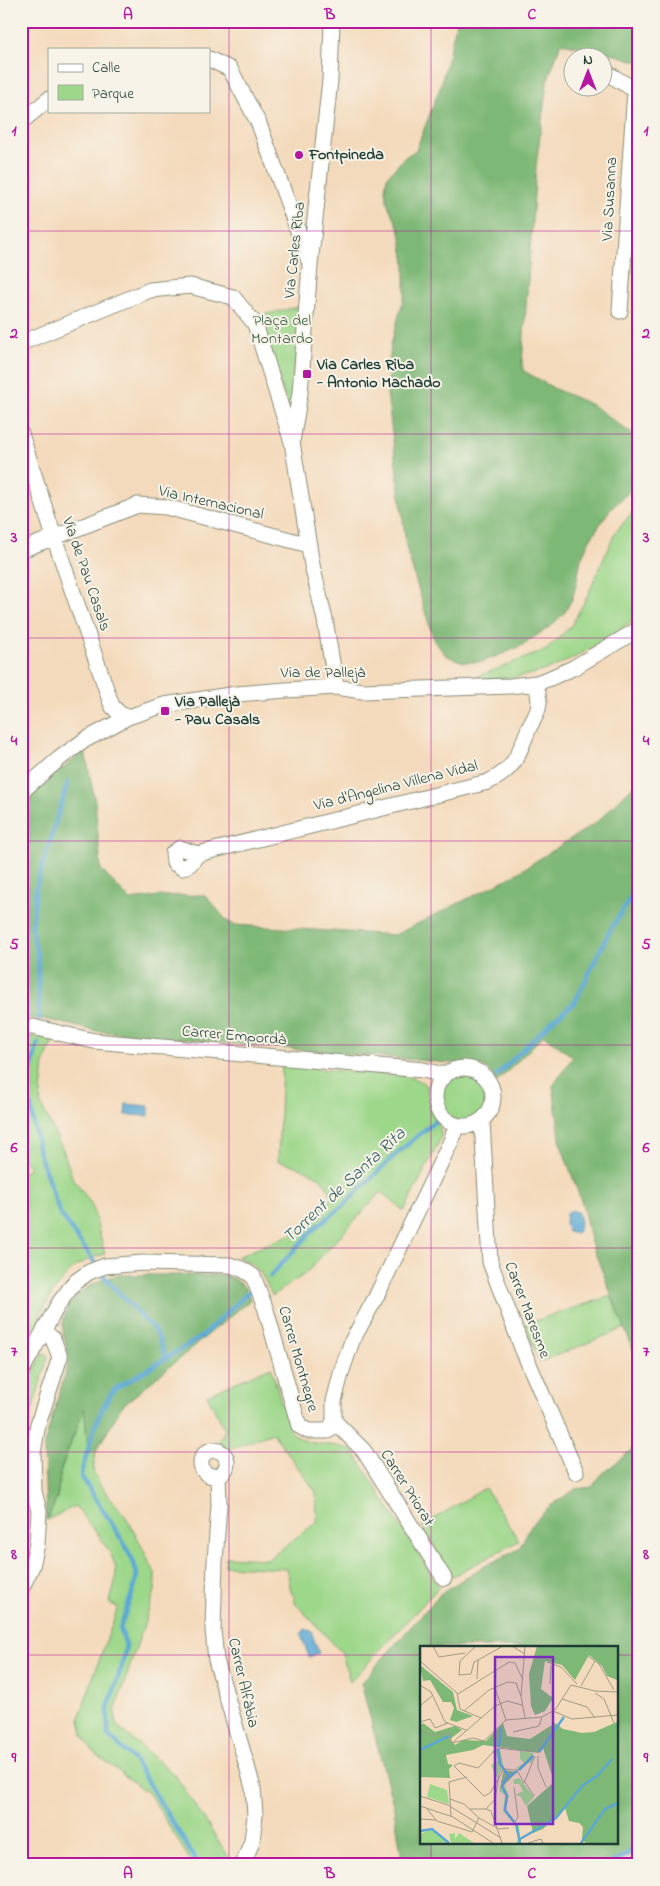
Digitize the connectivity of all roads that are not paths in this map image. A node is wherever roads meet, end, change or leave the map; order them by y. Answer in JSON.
{"nodes":[{"id":1,"x":332,"y":21,"type":"edge"},
{"id":2,"x":210,"y":59,"type":"edge"},
{"id":3,"x":612,"y":76,"type":"edge"},
{"id":4,"x":637,"y":90,"type":"edge"},
{"id":5,"x":48,"y":100,"type":"edge"},
{"id":6,"x":21,"y":122,"type":"edge"},
{"id":7,"x":310,"y":265,"type":"junction"},
{"id":8,"x":620,"y":311,"type":"dead end"},
{"id":9,"x":21,"y":343,"type":"edge"},
{"id":10,"x":21,"y":434,"type":"edge"},
{"id":11,"x":292,"y":442,"type":"junction"},
{"id":12,"x":54,"y":537,"type":"junction"},
{"id":13,"x":309,"y":545,"type":"junction"},
{"id":14,"x":21,"y":550,"type":"edge"},
{"id":15,"x":639,"y":629,"type":"edge"},
{"id":16,"x":536,"y":683,"type":"junction"},
{"id":17,"x":336,"y":687,"type":"junction"},
{"id":18,"x":128,"y":717,"type":"junction"},
{"id":19,"x":21,"y":792,"type":"edge"},
{"id":20,"x":198,"y":854,"type":"dead end"},
{"id":21,"x":21,"y":1027,"type":"edge"},
{"id":22,"x":444,"y":1075,"type":"junction"},
{"id":23,"x":482,"y":1121,"type":"junction"},
{"id":24,"x":456,"y":1126,"type":"junction"},
{"id":25,"x":44,"y":1332,"type":"junction"},
{"id":26,"x":21,"y":1372,"type":"edge"},
{"id":27,"x":334,"y":1421,"type":"junction"},
{"id":28,"x":576,"y":1472,"type":"dead end"},
{"id":29,"x":218,"y":1476,"type":"dead end"},
{"id":30,"x":444,"y":1578,"type":"dead end"},
{"id":31,"x":21,"y":1589,"type":"edge"},
{"id":32,"x":243,"y":1865,"type":"edge"}],
"edges":[{"from":1,"to":7,"type":"street","name":"Via Carles Riba"},
{"from":2,"to":7,"type":"street"},
{"from":3,"to":4,"type":"street"},
{"from":4,"to":8,"type":"street","name":"Via Susanna"},
{"from":5,"to":6,"type":"street"},
{"from":7,"to":11,"type":"street","name":"Via Carles Riba"},
{"from":9,"to":11,"type":"street"},
{"from":10,"to":12,"type":"street","name":"Via de Pau Casals"},
{"from":11,"to":13,"type":"street","name":"Via Carles Riba"},
{"from":12,"to":13,"type":"street","name":"Via Internacional"},
{"from":12,"to":14,"type":"street","name":"Via Internacional"},
{"from":12,"to":18,"type":"street","name":"Via de Pau Casals"},
{"from":13,"to":17,"type":"street","name":"Via Carles Riba"},
{"from":15,"to":16,"type":"street","name":"Via de Pallejà"},
{"from":16,"to":17,"type":"street","name":"Via de Pallejà"},
{"from":16,"to":20,"type":"street","name":"Via d'Angelina Villena Vidal"},
{"from":17,"to":18,"type":"street","name":"Via de Pallejà"},
{"from":18,"to":19,"type":"street","name":"Via de Pallejà"},
{"from":21,"to":22,"type":"street","name":"Carrer Empordà"},
{"from":22,"to":23,"type":"street"},
{"from":22,"to":24,"type":"street"},
{"from":23,"to":24,"type":"street"},
{"from":23,"to":28,"type":"street","name":"Carrer Maresme"},
{"from":24,"to":27,"type":"street","name":"Carrer Montnegre"},
{"from":25,"to":26,"type":"street"},
{"from":25,"to":27,"type":"street","name":"Carrer Montnegre"},
{"from":25,"to":31,"type":"street"},
{"from":27,"to":30,"type":"street","name":"Carrer Priorat"},
{"from":29,"to":32,"type":"street","name":"Carrer Alfàbia"}]}
